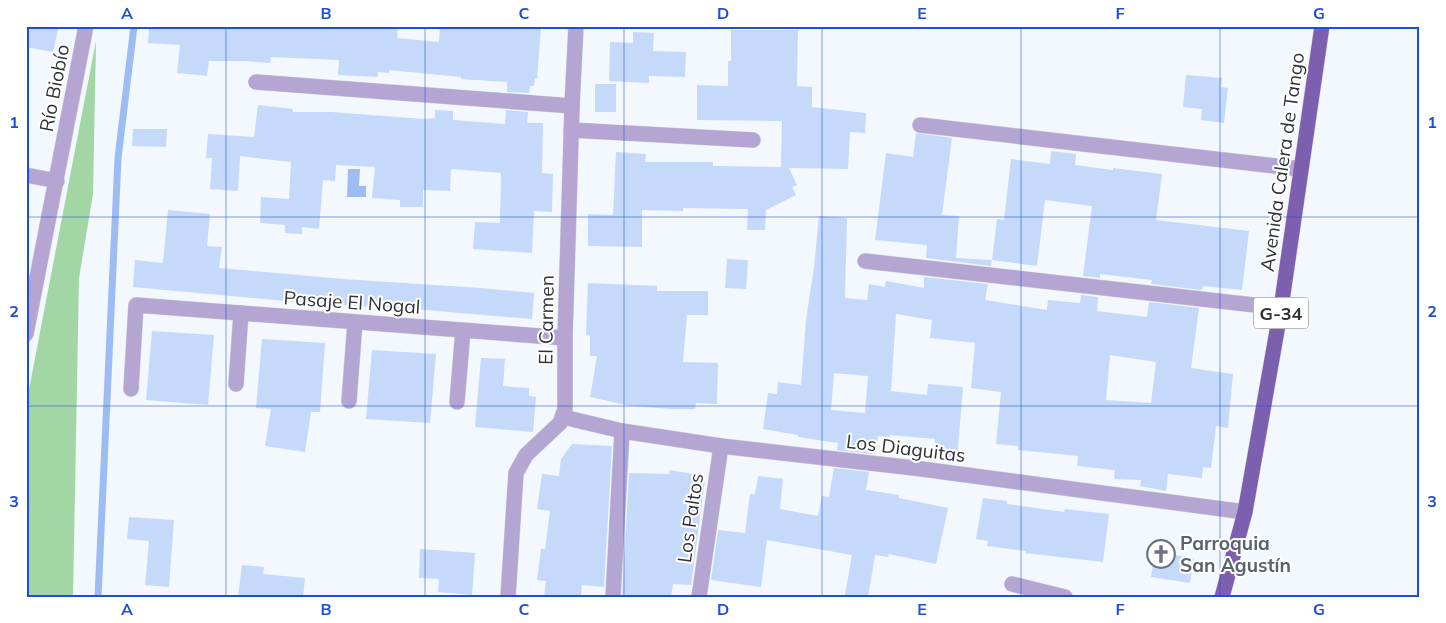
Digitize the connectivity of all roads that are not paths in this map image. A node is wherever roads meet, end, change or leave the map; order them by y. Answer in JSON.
{"nodes":[{"id":1,"x":86,"y":26,"type":"edge"},
{"id":2,"x":576,"y":26,"type":"edge"},
{"id":3,"x":1322,"y":26,"type":"edge"},
{"id":4,"x":256,"y":82,"type":"dead end"},
{"id":5,"x":572,"y":106,"type":"junction"},
{"id":6,"x":920,"y":125,"type":"dead end"},
{"id":7,"x":571,"y":130,"type":"junction"},
{"id":8,"x":753,"y":140,"type":"dead end"},
{"id":9,"x":1301,"y":169,"type":"junction"},
{"id":10,"x":26,"y":175,"type":"edge"},
{"id":11,"x":57,"y":181,"type":"junction"},
{"id":12,"x":865,"y":261,"type":"dead end"},
{"id":13,"x":1282,"y":308,"type":"junction"},
{"id":14,"x":241,"y":313,"type":"junction"},
{"id":15,"x":355,"y":322,"type":"junction"},
{"id":16,"x":463,"y":330,"type":"junction"},
{"id":17,"x":26,"y":334,"type":"edge"},
{"id":18,"x":565,"y":338,"type":"junction"},
{"id":19,"x":236,"y":384,"type":"dead end"},
{"id":20,"x":131,"y":389,"type":"dead end"},
{"id":21,"x":349,"y":401,"type":"dead end"},
{"id":22,"x":457,"y":402,"type":"dead end"},
{"id":23,"x":563,"y":417,"type":"junction"},
{"id":24,"x":622,"y":432,"type":"junction"},
{"id":25,"x":721,"y":446,"type":"junction"},
{"id":26,"x":1245,"y":512,"type":"junction"},
{"id":27,"x":1012,"y":584,"type":"dead end"},
{"id":28,"x":508,"y":597,"type":"edge"},
{"id":29,"x":613,"y":597,"type":"edge"},
{"id":30,"x":699,"y":597,"type":"edge"},
{"id":31,"x":1065,"y":597,"type":"edge"},
{"id":32,"x":1222,"y":597,"type":"edge"}],
"edges":[{"from":1,"to":11,"type":"street","name":"Río Biobío"},
{"from":2,"to":5,"type":"street","name":"El Carmen"},
{"from":3,"to":9,"type":"main road","name":"Avenida Calera de Tango","number":"G-34"},
{"from":4,"to":5,"type":"street"},
{"from":5,"to":7,"type":"street","name":"El Carmen"},
{"from":6,"to":9,"type":"street"},
{"from":7,"to":8,"type":"street"},
{"from":7,"to":18,"type":"street","name":"El Carmen"},
{"from":9,"to":13,"type":"main road","name":"Avenida Calera de Tango","number":"G-34"},
{"from":10,"to":11,"type":"street"},
{"from":11,"to":17,"type":"street","name":"Río Biobío"},
{"from":12,"to":13,"type":"street"},
{"from":13,"to":26,"type":"main road","name":"Avenida Calera de Tango","number":"G-34"},
{"from":14,"to":15,"type":"street","name":"Pasaje El Nogal"},
{"from":14,"to":19,"type":"street"},
{"from":14,"to":20,"type":"street","name":"Pasaje El Nogal"},
{"from":15,"to":16,"type":"street","name":"Pasaje El Nogal"},
{"from":15,"to":21,"type":"street"},
{"from":16,"to":18,"type":"street","name":"Pasaje El Nogal"},
{"from":16,"to":22,"type":"street"},
{"from":18,"to":23,"type":"street","name":"El Carmen"},
{"from":23,"to":24,"type":"street","name":"Los Diaguitas"},
{"from":23,"to":28,"type":"street"},
{"from":24,"to":25,"type":"street","name":"Los Diaguitas"},
{"from":24,"to":29,"type":"street"},
{"from":25,"to":26,"type":"street","name":"Los Diaguitas"},
{"from":25,"to":30,"type":"street","name":"Los Paltos"},
{"from":26,"to":32,"type":"main road","name":"Avenida Calera de Tango","number":"G-34"},
{"from":27,"to":31,"type":"street"}]}
